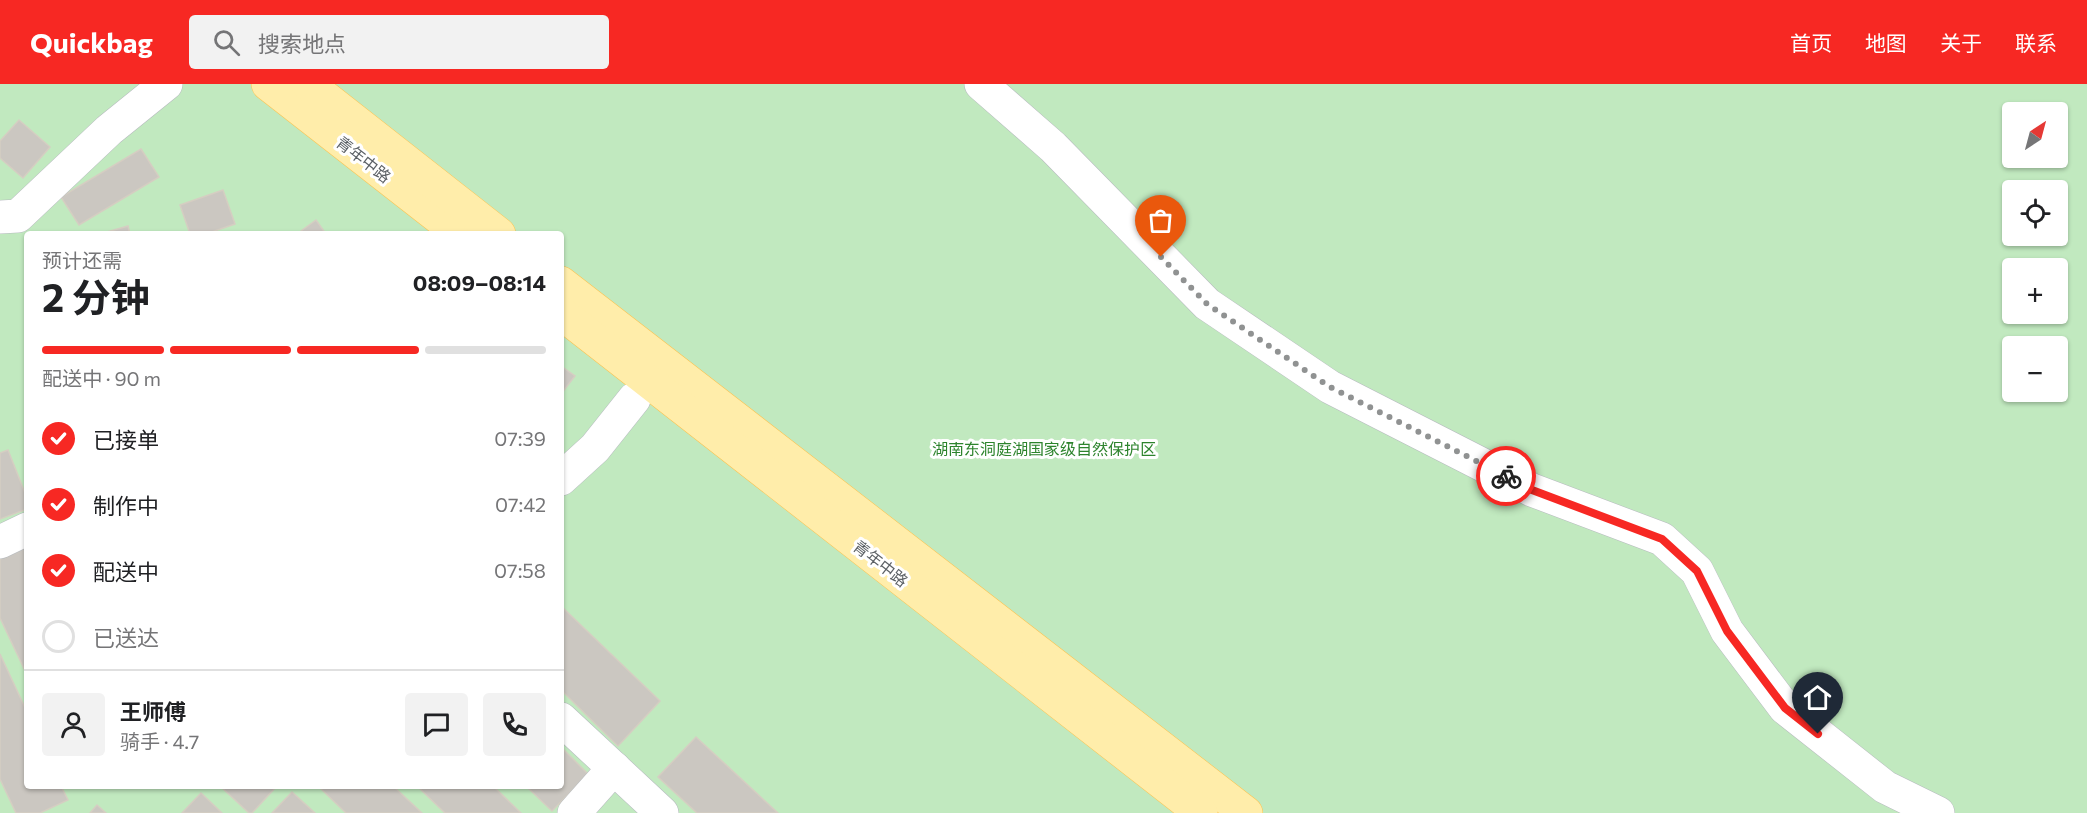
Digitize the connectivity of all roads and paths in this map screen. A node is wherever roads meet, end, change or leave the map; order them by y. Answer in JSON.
{"nodes":[{"id":1,"x":166,"y":84,"type":"edge"},
{"id":2,"x":268,"y":84,"type":"edge"},
{"id":3,"x":308,"y":84,"type":"edge"},
{"id":4,"x":981,"y":84,"type":"edge"},
{"id":5,"x":0,"y":217,"type":"edge"},
{"id":6,"x":456,"y":231,"type":"edge"},
{"id":7,"x":495,"y":231,"type":"edge"},
{"id":8,"x":564,"y":285,"type":"edge"},
{"id":9,"x":564,"y":315,"type":"edge"},
{"id":10,"x":633,"y":399,"type":"dead end"},
{"id":11,"x":564,"y":475,"type":"edge"},
{"id":12,"x":24,"y":530,"type":"edge"},
{"id":13,"x":0,"y":542,"type":"edge"},
{"id":14,"x":564,"y":722,"type":"edge"},
{"id":15,"x":614,"y":768,"type":"junction"},
{"id":16,"x":574,"y":813,"type":"edge"},
{"id":17,"x":662,"y":813,"type":"edge"},
{"id":18,"x":1201,"y":813,"type":"edge"},
{"id":19,"x":1246,"y":813,"type":"edge"},
{"id":20,"x":1938,"y":813,"type":"edge"}],
"edges":[{"from":1,"to":5,"type":"street"},
{"from":2,"to":6,"type":"main road","name":"青年中路"},
{"from":3,"to":7,"type":"main road"},
{"from":4,"to":20,"type":"street"},
{"from":8,"to":19,"type":"main road"},
{"from":9,"to":18,"type":"main road","name":"青年中路"},
{"from":10,"to":11,"type":"street"},
{"from":12,"to":13,"type":"street"},
{"from":14,"to":15,"type":"street"},
{"from":15,"to":16,"type":"street"},
{"from":15,"to":17,"type":"street"}]}
